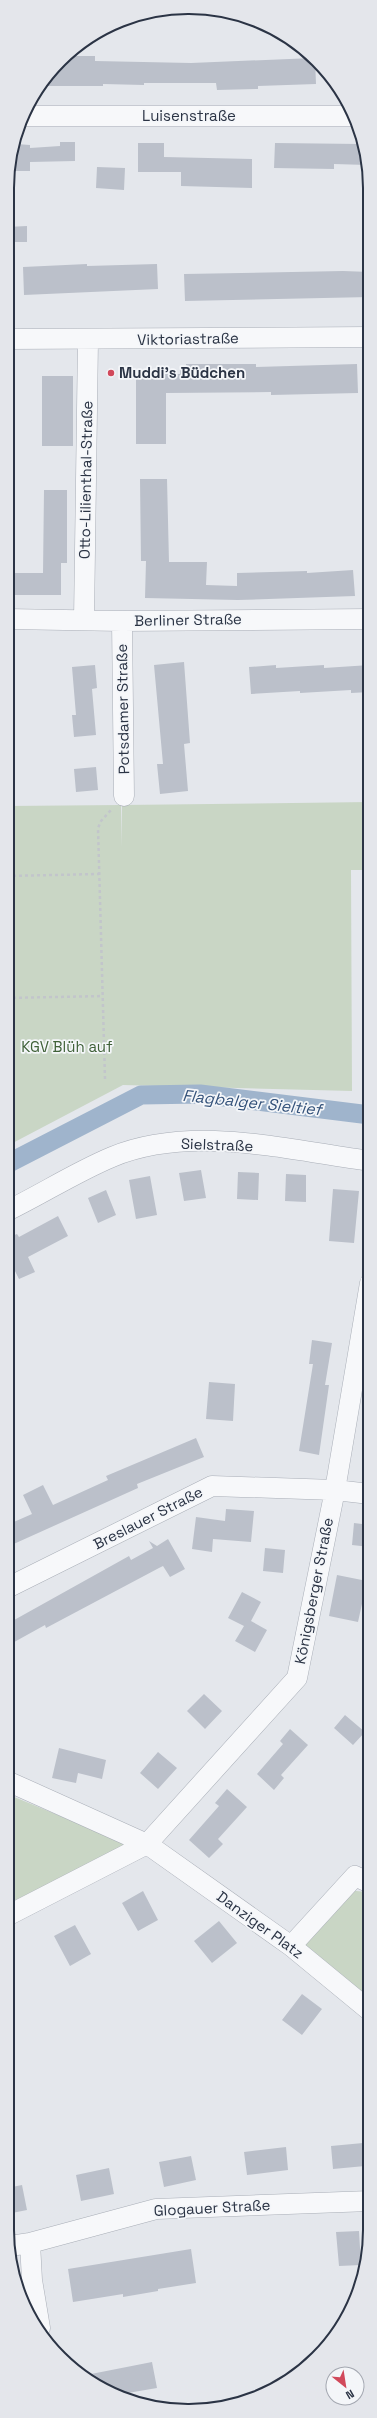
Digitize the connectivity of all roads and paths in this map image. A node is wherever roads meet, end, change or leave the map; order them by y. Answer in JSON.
{"nodes":[{"id":1,"x":30,"y":116,"type":"edge"},
{"id":2,"x":347,"y":116,"type":"edge"},
{"id":3,"x":363,"y":337,"type":"edge"},
{"id":4,"x":14,"y":339,"type":"edge"},
{"id":5,"x":88,"y":340,"type":"junction"},
{"id":6,"x":14,"y":619,"type":"edge"},
{"id":7,"x":363,"y":619,"type":"edge"},
{"id":8,"x":84,"y":620,"type":"junction"},
{"id":9,"x":122,"y":621,"type":"junction"},
{"id":10,"x":124,"y":796,"type":"joint"},
{"id":11,"x":99,"y":874,"type":"junction"},
{"id":12,"x":14,"y":876,"type":"edge"},
{"id":13,"x":103,"y":996,"type":"junction"},
{"id":14,"x":14,"y":998,"type":"edge"},
{"id":15,"x":105,"y":1079,"type":"dead end"},
{"id":16,"x":363,"y":1160,"type":"edge"},
{"id":17,"x":14,"y":1207,"type":"edge"},
{"id":18,"x":363,"y":1324,"type":"edge"},
{"id":19,"x":335,"y":1490,"type":"junction"},
{"id":20,"x":363,"y":1493,"type":"edge"},
{"id":21,"x":14,"y":1585,"type":"edge"},
{"id":22,"x":14,"y":1785,"type":"edge"},
{"id":23,"x":147,"y":1844,"type":"junction"},
{"id":24,"x":363,"y":1880,"type":"edge"},
{"id":25,"x":14,"y":1912,"type":"edge"},
{"id":26,"x":291,"y":1946,"type":"junction"},
{"id":27,"x":363,"y":2005,"type":"edge"},
{"id":28,"x":363,"y":2201,"type":"edge"},
{"id":29,"x":30,"y":2243,"type":"junction"},
{"id":30,"x":14,"y":2245,"type":"edge"},
{"id":31,"x":25,"y":2281,"type":"edge"},
{"id":32,"x":36,"y":2314,"type":"edge"}],
"edges":[{"from":1,"to":2,"type":"street","name":"Luisenstraße"},
{"from":3,"to":5,"type":"street","name":"Viktoriastraße"},
{"from":4,"to":5,"type":"street","name":"Viktoriastraße"},
{"from":5,"to":8,"type":"street","name":"Otto-Lilienthal-Straße"},
{"from":6,"to":8,"type":"street","name":"Berliner Straße"},
{"from":7,"to":9,"type":"street","name":"Berliner Straße"},
{"from":8,"to":9,"type":"street","name":"Berliner Straße"},
{"from":9,"to":10,"type":"street","name":"Potsdamer Straße"},
{"from":10,"to":11,"type":"path"},
{"from":11,"to":12,"type":"path"},
{"from":11,"to":13,"type":"path"},
{"from":13,"to":14,"type":"path"},
{"from":13,"to":15,"type":"path"},
{"from":16,"to":17,"type":"street","name":"Sielstraße"},
{"from":18,"to":19,"type":"street","name":"Königsberger Straße"},
{"from":19,"to":20,"type":"street","name":"Breslauer Straße"},
{"from":19,"to":21,"type":"street","name":"Breslauer Straße"},
{"from":19,"to":23,"type":"street","name":"Königsberger Straße"},
{"from":22,"to":23,"type":"street","name":"Danziger Platz"},
{"from":23,"to":25,"type":"street"},
{"from":23,"to":26,"type":"street","name":"Danziger Platz"},
{"from":24,"to":26,"type":"street"},
{"from":26,"to":27,"type":"street","name":"Danziger Platz"},
{"from":28,"to":29,"type":"street","name":"Glogauer Straße"},
{"from":29,"to":30,"type":"street","name":"Glogauer Straße"},
{"from":29,"to":31,"type":"street"},
{"from":31,"to":32,"type":"street"}]}
